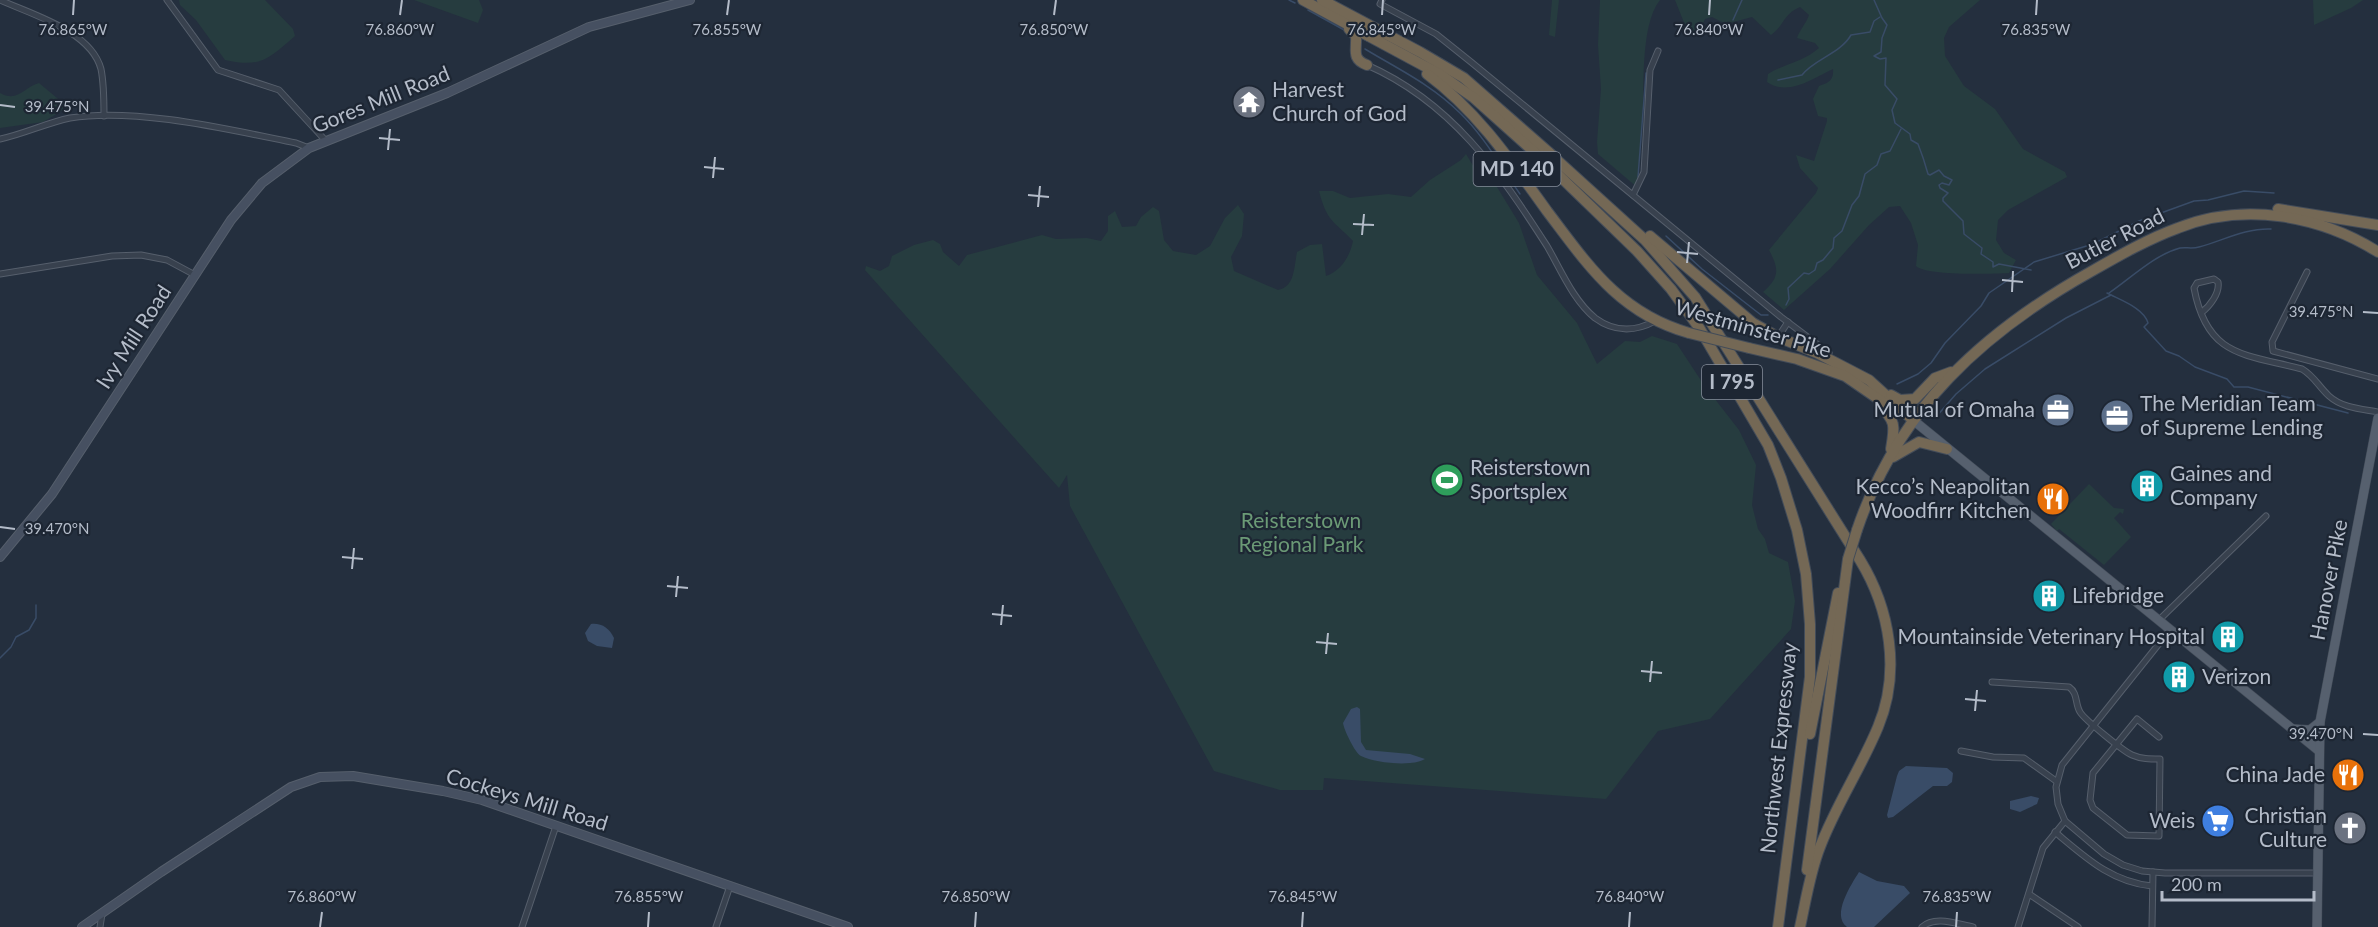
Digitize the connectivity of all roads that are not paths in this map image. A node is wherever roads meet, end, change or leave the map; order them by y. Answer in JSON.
{"nodes":[{"id":1,"x":0,"y":0,"type":"edge"},
{"id":2,"x":167,"y":0,"type":"edge"},
{"id":3,"x":690,"y":0,"type":"edge"},
{"id":4,"x":1303,"y":0,"type":"edge"},
{"id":5,"x":1322,"y":0,"type":"edge"},
{"id":6,"x":1381,"y":2,"type":"edge"},
{"id":7,"x":1340,"y":20,"type":"junction"},
{"id":8,"x":1363,"y":33,"type":"junction"},
{"id":9,"x":1658,"y":51,"type":"dead end"},
{"id":10,"x":1367,"y":65,"type":"joint"},
{"id":11,"x":104,"y":116,"type":"junction"},
{"id":12,"x":0,"y":139,"type":"edge"},
{"id":13,"x":326,"y":141,"type":"junction"},
{"id":14,"x":309,"y":148,"type":"junction"},
{"id":15,"x":1548,"y":152,"type":"junction"},
{"id":16,"x":1633,"y":195,"type":"junction"},
{"id":17,"x":2243,"y":215,"type":"junction"},
{"id":18,"x":2378,"y":225,"type":"edge"},
{"id":19,"x":2378,"y":252,"type":"edge"},
{"id":20,"x":2307,"y":272,"type":"dead end"},
{"id":21,"x":0,"y":274,"type":"edge"},
{"id":22,"x":195,"y":275,"type":"junction"},
{"id":23,"x":2201,"y":313,"type":"junction"},
{"id":24,"x":1655,"y":321,"type":"junction"},
{"id":25,"x":1788,"y":322,"type":"junction"},
{"id":26,"x":1778,"y":337,"type":"junction"},
{"id":27,"x":1748,"y":345,"type":"junction"},
{"id":28,"x":1786,"y":356,"type":"junction"},
{"id":29,"x":1827,"y":356,"type":"junction"},
{"id":30,"x":1797,"y":359,"type":"junction"},
{"id":31,"x":1953,"y":371,"type":"junction"},
{"id":32,"x":2378,"y":380,"type":"edge"},
{"id":33,"x":1867,"y":384,"type":"junction"},
{"id":34,"x":2378,"y":412,"type":"edge"},
{"id":35,"x":2378,"y":418,"type":"edge"},
{"id":36,"x":1913,"y":420,"type":"junction"},
{"id":37,"x":1947,"y":449,"type":"junction"},
{"id":38,"x":1890,"y":458,"type":"junction"},
{"id":39,"x":2266,"y":516,"type":"dead end"},
{"id":40,"x":0,"y":557,"type":"edge"},
{"id":41,"x":1848,"y":560,"type":"junction"},
{"id":42,"x":2158,"y":620,"type":"junction"},
{"id":43,"x":2170,"y":630,"type":"junction"},
{"id":44,"x":1992,"y":682,"type":"dead end"},
{"id":45,"x":2320,"y":722,"type":"junction"},
{"id":46,"x":2094,"y":725,"type":"junction"},
{"id":47,"x":2292,"y":729,"type":"junction"},
{"id":48,"x":2159,"y":737,"type":"dead end"},
{"id":49,"x":2116,"y":744,"type":"junction"},
{"id":50,"x":2318,"y":750,"type":"junction"},
{"id":51,"x":1961,"y":751,"type":"dead end"},
{"id":52,"x":2056,"y":781,"type":"junction"},
{"id":53,"x":2065,"y":821,"type":"junction"},
{"id":54,"x":556,"y":826,"type":"junction"},
{"id":55,"x":2055,"y":832,"type":"junction"},
{"id":56,"x":2153,"y":872,"type":"junction"},
{"id":57,"x":2317,"y":873,"type":"junction"},
{"id":58,"x":1785,"y":879,"type":"junction"},
{"id":59,"x":730,"y":886,"type":"junction"},
{"id":60,"x":2152,"y":886,"type":"junction"},
{"id":61,"x":2029,"y":894,"type":"junction"},
{"id":62,"x":102,"y":914,"type":"junction"},
{"id":63,"x":82,"y":927,"type":"edge"},
{"id":64,"x":100,"y":927,"type":"edge"},
{"id":65,"x":522,"y":927,"type":"edge"},
{"id":66,"x":716,"y":927,"type":"edge"},
{"id":67,"x":849,"y":927,"type":"edge"},
{"id":68,"x":1778,"y":927,"type":"edge"},
{"id":69,"x":1800,"y":927,"type":"edge"},
{"id":70,"x":1922,"y":927,"type":"edge"},
{"id":71,"x":1973,"y":927,"type":"edge"},
{"id":72,"x":2018,"y":927,"type":"edge"},
{"id":73,"x":2078,"y":927,"type":"edge"},
{"id":74,"x":2152,"y":927,"type":"edge"},
{"id":75,"x":2317,"y":927,"type":"edge"}],
"edges":[{"from":1,"to":11,"type":"street"},
{"from":2,"to":13,"type":"street"},
{"from":3,"to":13,"type":"street","name":"Gores Mill Road"},
{"from":4,"to":7,"type":"highway","name":"Westminster Pike","number":"MD 140"},
{"from":5,"to":15,"type":"highway","name":"Westminster Pike","number":"MD 140"},
{"from":6,"to":16,"type":"street"},
{"from":7,"to":8,"type":"highway","name":"Westminster Pike","number":"MD 140"},
{"from":7,"to":10,"type":"highway"},
{"from":8,"to":24,"type":"highway","name":"Westminster Pike","number":"MD 140"},
{"from":8,"to":58,"type":"highway","name":"Northwest Expressway","number":"I 795"},
{"from":9,"to":16,"type":"street"},
{"from":10,"to":24,"type":"street"},
{"from":11,"to":12,"type":"street","name":"Gores Mill Road"},
{"from":11,"to":14,"type":"street","name":"Gores Mill Road"},
{"from":13,"to":14,"type":"street","name":"Gores Mill Road"},
{"from":14,"to":22,"type":"street","name":"Ivy Mill Road"},
{"from":15,"to":26,"type":"highway","name":"Westminster Pike","number":"MD 140"},
{"from":15,"to":69,"type":"highway","number":"I 795"},
{"from":16,"to":25,"type":"street"},
{"from":17,"to":18,"type":"highway"},
{"from":17,"to":19,"type":"highway","name":"Butler Road"},
{"from":17,"to":31,"type":"highway","name":"Butler Road"},
{"from":20,"to":32,"type":"street"},
{"from":21,"to":22,"type":"street"},
{"from":22,"to":40,"type":"street","name":"Ivy Mill Road"},
{"from":23,"to":23,"type":"street"},
{"from":23,"to":34,"type":"street"},
{"from":24,"to":27,"type":"highway","name":"Westminster Pike","number":"MD 140","bridge":true},
{"from":25,"to":26,"type":"street"},
{"from":25,"to":29,"type":"street"},
{"from":26,"to":27,"type":"highway"},
{"from":26,"to":28,"type":"highway"},
{"from":26,"to":29,"type":"highway","name":"Westminster Pike","number":"MD 140"},
{"from":27,"to":28,"type":"highway","name":"Westminster Pike","number":"MD 140"},
{"from":28,"to":30,"type":"highway","name":"Westminster Pike","number":"MD 140"},
{"from":29,"to":30,"type":"highway"},
{"from":29,"to":33,"type":"highway","name":"Westminster Pike","number":"MD 140"},
{"from":30,"to":33,"type":"highway","name":"Westminster Pike","number":"MD 140"},
{"from":31,"to":33,"type":"highway"},
{"from":31,"to":36,"type":"highway","name":"Butler Road"},
{"from":33,"to":36,"type":"highway","name":"Westminster Pike","number":"MD 140"},
{"from":33,"to":38,"type":"highway"},
{"from":35,"to":45,"type":"main road","name":"Hanover Pike"},
{"from":36,"to":37,"type":"main road","name":"Westminster Pike","number":"MD 140"},
{"from":36,"to":38,"type":"highway","name":"Butler Road"},
{"from":37,"to":38,"type":"highway"},
{"from":37,"to":42,"type":"main road","name":"Westminster Pike","number":"MD 140"},
{"from":38,"to":41,"type":"highway","name":"Butler Road","bridge":true},
{"from":39,"to":42,"type":"street"},
{"from":41,"to":58,"type":"highway"},
{"from":41,"to":69,"type":"highway"},
{"from":42,"to":43,"type":"main road","name":"Westminster Pike","number":"MD 140"},
{"from":43,"to":46,"type":"street"},
{"from":43,"to":47,"type":"main road","name":"Westminster Pike","number":"MD 140"},
{"from":44,"to":46,"type":"street"},
{"from":45,"to":47,"type":"main road"},
{"from":45,"to":50,"type":"main road","name":"Hanover Pike"},
{"from":46,"to":49,"type":"street"},
{"from":46,"to":52,"type":"street"},
{"from":47,"to":50,"type":"main road","name":"Westminster Pike","number":"MD 140"},
{"from":48,"to":49,"type":"street"},
{"from":49,"to":49,"type":"street"},
{"from":50,"to":57,"type":"main road","name":"Hanover Pike"},
{"from":51,"to":52,"type":"street"},
{"from":52,"to":53,"type":"street"},
{"from":53,"to":55,"type":"street"},
{"from":53,"to":56,"type":"street"},
{"from":54,"to":59,"type":"street","name":"Cockeys Mill Road"},
{"from":54,"to":62,"type":"street","name":"Cockeys Mill Road"},
{"from":54,"to":65,"type":"street"},
{"from":55,"to":60,"type":"street"},
{"from":55,"to":61,"type":"street"},
{"from":56,"to":57,"type":"street"},
{"from":56,"to":60,"type":"street"},
{"from":57,"to":75,"type":"main road","name":"Hanover Pike"},
{"from":58,"to":68,"type":"highway","name":"Northwest Expressway","number":"I 795"},
{"from":59,"to":66,"type":"street"},
{"from":59,"to":67,"type":"street","name":"Cockeys Mill Road"},
{"from":60,"to":74,"type":"street"},
{"from":61,"to":72,"type":"street"},
{"from":61,"to":73,"type":"street"},
{"from":62,"to":63,"type":"street","name":"Cockeys Mill Road"},
{"from":62,"to":64,"type":"street"},
{"from":70,"to":71,"type":"street"}]}
